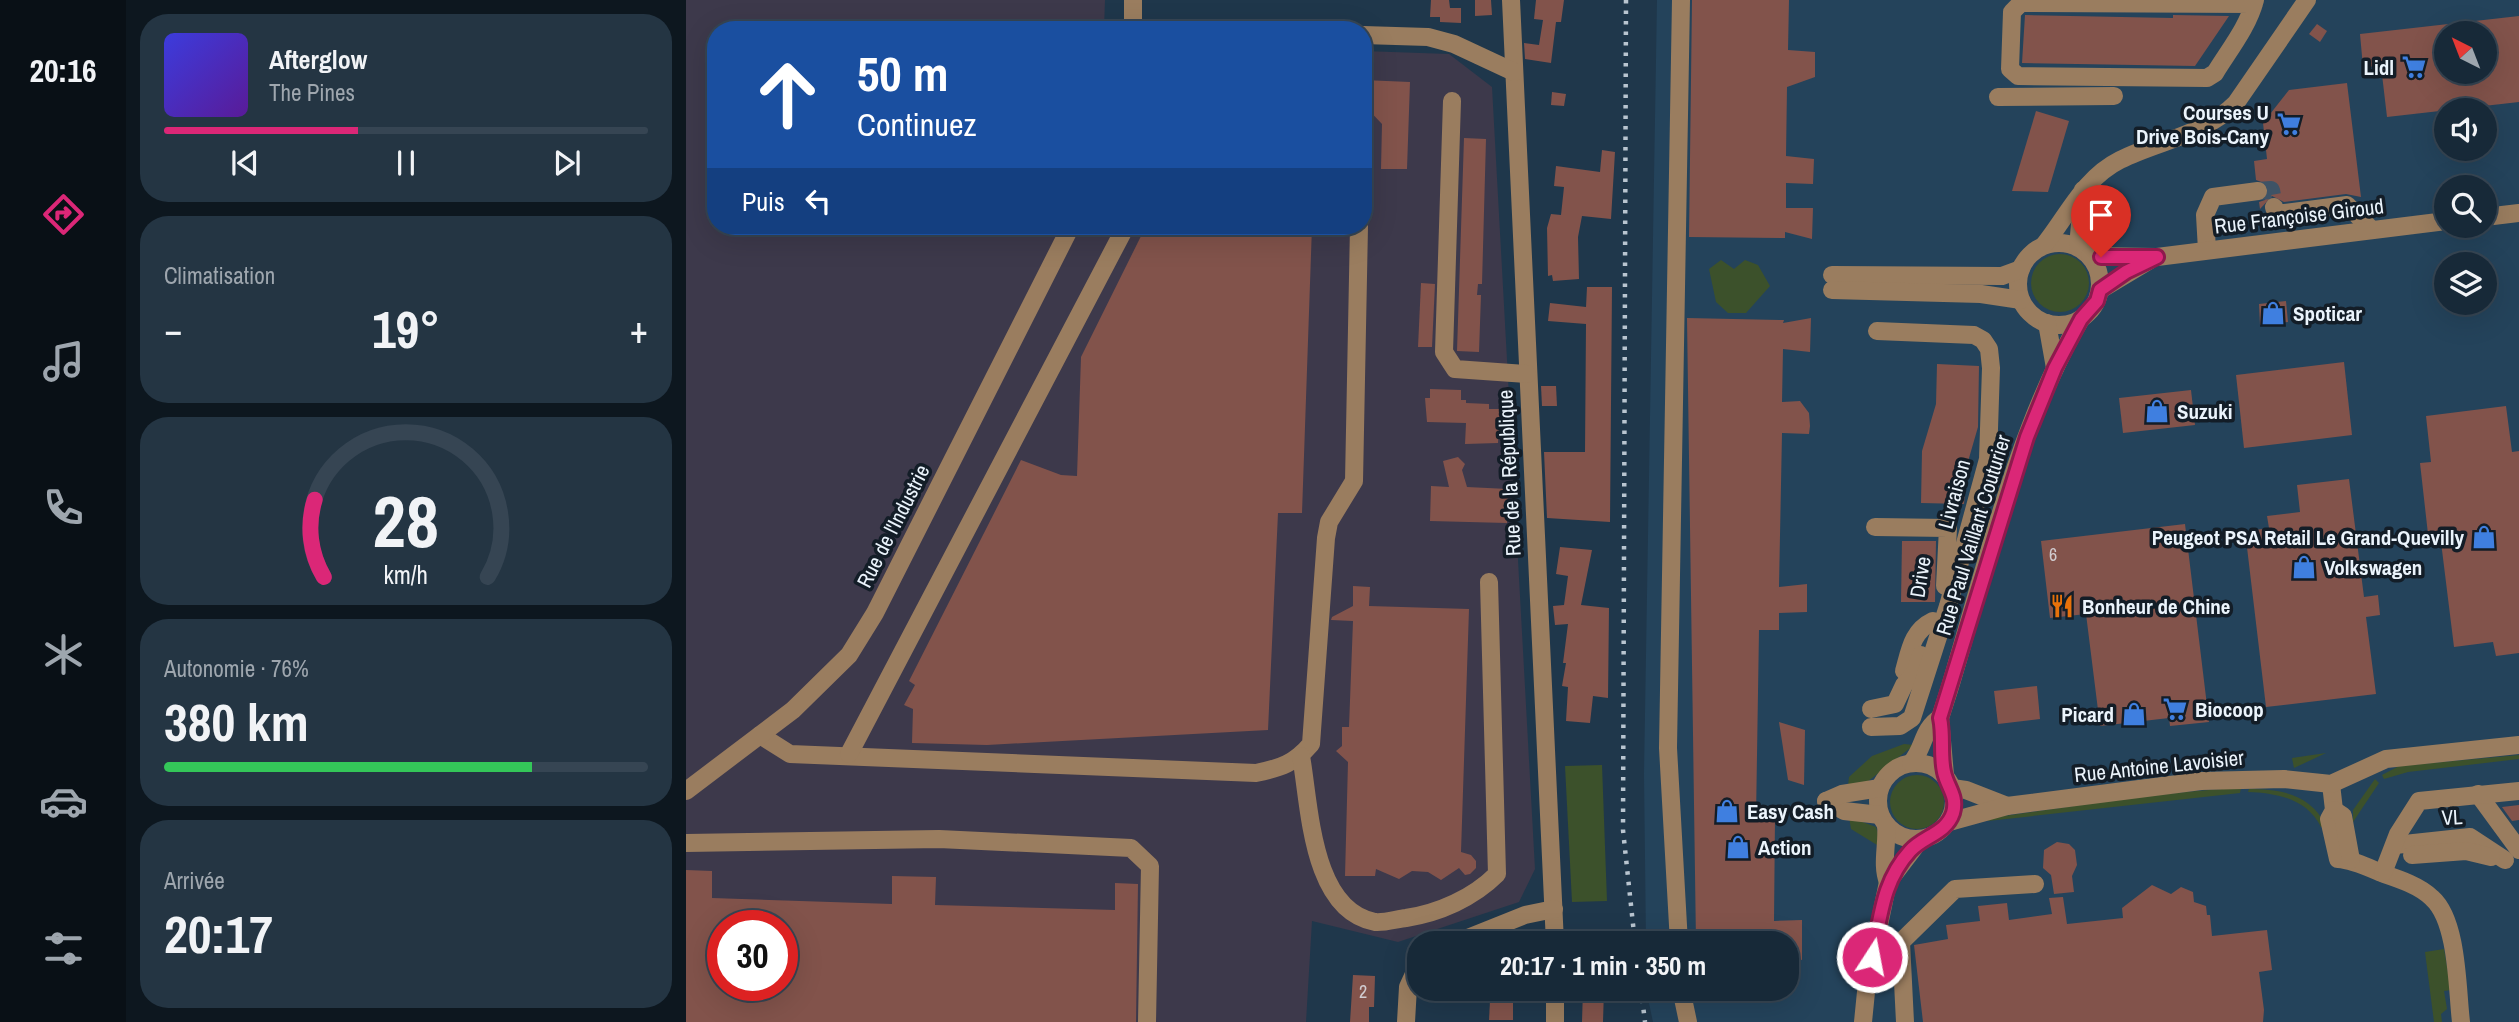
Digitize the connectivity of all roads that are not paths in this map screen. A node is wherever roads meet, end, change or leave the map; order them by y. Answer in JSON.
{"nodes":[{"id":1,"x":1133,"y":0,"type":"edge"},
{"id":2,"x":1511,"y":0,"type":"edge"},
{"id":3,"x":1681,"y":0,"type":"edge"},
{"id":4,"x":2306,"y":0,"type":"edge"},
{"id":5,"x":2255,"y":2,"type":"edge"},
{"id":6,"x":1133,"y":21,"type":"edge"},
{"id":7,"x":1372,"y":35,"type":"edge"},
{"id":8,"x":1514,"y":72,"type":"junction"},
{"id":9,"x":2114,"y":96,"type":"dead end"},
{"id":10,"x":1998,"y":97,"type":"dead end"},
{"id":11,"x":1452,"y":101,"type":"dead end"},
{"id":12,"x":2083,"y":190,"type":"junction"},
{"id":13,"x":2258,"y":191,"type":"dead end"},
{"id":14,"x":2274,"y":207,"type":"tunnel mouth"},
{"id":15,"x":2519,"y":213,"type":"edge"},
{"id":16,"x":2497,"y":216,"type":"edge"},
{"id":17,"x":2434,"y":223,"type":"edge"},
{"id":18,"x":2372,"y":230,"type":"junction"},
{"id":19,"x":1066,"y":235,"type":"edge"},
{"id":20,"x":1121,"y":235,"type":"edge"},
{"id":21,"x":1359,"y":235,"type":"edge"},
{"id":22,"x":2044,"y":245,"type":"junction"},
{"id":23,"x":2207,"y":250,"type":"junction"},
{"id":24,"x":2084,"y":252,"type":"junction"},
{"id":25,"x":2157,"y":257,"type":"junction"},
{"id":26,"x":2021,"y":269,"type":"junction"},
{"id":27,"x":2100,"y":290,"type":"junction"},
{"id":28,"x":2021,"y":300,"type":"junction"},
{"id":29,"x":2081,"y":319,"type":"junction"},
{"id":30,"x":2048,"y":323,"type":"junction"},
{"id":31,"x":1877,"y":331,"type":"dead end"},
{"id":32,"x":2055,"y":368,"type":"junction"},
{"id":33,"x":1527,"y":374,"type":"junction"},
{"id":34,"x":1875,"y":527,"type":"dead end"},
{"id":35,"x":1968,"y":529,"type":"junction"},
{"id":36,"x":1948,"y":539,"type":"junction"},
{"id":37,"x":1489,"y":582,"type":"dead end"},
{"id":38,"x":1871,"y":718,"type":"joint"},
{"id":39,"x":1940,"y":718,"type":"junction"},
{"id":40,"x":760,"y":735,"type":"junction"},
{"id":41,"x":2519,"y":745,"type":"edge"},
{"id":42,"x":849,"y":754,"type":"junction"},
{"id":43,"x":1301,"y":756,"type":"junction"},
{"id":44,"x":1911,"y":763,"type":"junction"},
{"id":45,"x":1948,"y":782,"type":"junction"},
{"id":46,"x":2331,"y":784,"type":"junction"},
{"id":47,"x":1880,"y":788,"type":"junction"},
{"id":48,"x":686,"y":791,"type":"edge"},
{"id":49,"x":2499,"y":792,"type":"edge"},
{"id":50,"x":2007,"y":806,"type":"junction"},
{"id":51,"x":2519,"y":807,"type":"edge"},
{"id":52,"x":1883,"y":820,"type":"junction"},
{"id":53,"x":1949,"y":821,"type":"junction"},
{"id":54,"x":2519,"y":833,"type":"edge"},
{"id":55,"x":1920,"y":840,"type":"junction"},
{"id":56,"x":686,"y":843,"type":"edge"},
{"id":57,"x":2512,"y":855,"type":"edge"},
{"id":58,"x":2390,"y":858,"type":"junction"},
{"id":59,"x":1888,"y":881,"type":"junction"},
{"id":60,"x":2035,"y":884,"type":"dead end"},
{"id":61,"x":1554,"y":909,"type":"junction"},
{"id":62,"x":1485,"y":931,"type":"edge"},
{"id":63,"x":1555,"y":931,"type":"edge"},
{"id":64,"x":1678,"y":931,"type":"edge"},
{"id":65,"x":1407,"y":1001,"type":"edge"},
{"id":66,"x":1555,"y":1001,"type":"edge"},
{"id":67,"x":1684,"y":1001,"type":"edge"},
{"id":68,"x":1147,"y":1022,"type":"edge"},
{"id":69,"x":1406,"y":1022,"type":"edge"},
{"id":70,"x":1555,"y":1022,"type":"edge"},
{"id":71,"x":1688,"y":1022,"type":"edge"},
{"id":72,"x":1863,"y":1022,"type":"edge"},
{"id":73,"x":1905,"y":1022,"type":"edge"},
{"id":74,"x":2461,"y":1022,"type":"edge"}],
"edges":[{"from":1,"to":6,"type":"street"},
{"from":2,"to":8,"type":"street","name":"Rue de la République"},
{"from":3,"to":64,"type":"street"},
{"from":4,"to":12,"type":"street"},
{"from":5,"to":5,"type":"street"},
{"from":7,"to":8,"type":"street"},
{"from":8,"to":33,"type":"street","name":"Rue de la République"},
{"from":9,"to":10,"type":"street"},
{"from":11,"to":33,"type":"street"},
{"from":12,"to":22,"type":"street"},
{"from":12,"to":24,"type":"street"},
{"from":13,"to":23,"type":"street"},
{"from":14,"to":18,"type":"street"},
{"from":15,"to":16,"type":"street"},
{"from":17,"to":18,"type":"street","name":"Rue Françoise Giroud"},
{"from":18,"to":23,"type":"street","name":"Rue Françoise Giroud"},
{"from":19,"to":40,"type":"street","name":"Rue de l'Industrie"},
{"from":20,"to":42,"type":"street"},
{"from":21,"to":43,"type":"street"},
{"from":22,"to":24,"type":"street"},
{"from":22,"to":26,"type":"street"},
{"from":23,"to":25,"type":"street","name":"Rue Françoise Giroud"},
{"from":24,"to":25,"type":"street","name":"Rue Françoise Giroud"},
{"from":24,"to":27,"type":"street"},
{"from":25,"to":27,"type":"street","name":"Rue Françoise Giroud"},
{"from":26,"to":28,"type":"street"},
{"from":26,"to":28,"type":"street"},
{"from":27,"to":29,"type":"street"},
{"from":28,"to":30,"type":"street"},
{"from":29,"to":30,"type":"street"},
{"from":29,"to":32,"type":"street","name":"Rue Paul Vaillant Couturier"},
{"from":30,"to":32,"type":"street"},
{"from":31,"to":35,"type":"street","name":"Livraison"},
{"from":32,"to":39,"type":"street","name":"Rue Paul Vaillant Couturier"},
{"from":33,"to":61,"type":"street","name":"Rue de la République"},
{"from":34,"to":36,"type":"street","name":"Drive"},
{"from":35,"to":36,"type":"street"},
{"from":35,"to":38,"type":"street","name":"Livraison"},
{"from":36,"to":38,"type":"street","name":"Drive"},
{"from":37,"to":43,"type":"street"},
{"from":39,"to":44,"type":"street","name":"Rue Paul Vaillant Couturier"},
{"from":39,"to":45,"type":"street","name":"Rue Paul Vaillant Couturier"},
{"from":40,"to":42,"type":"street"},
{"from":40,"to":48,"type":"street","name":"Rue de l'Industrie"},
{"from":41,"to":46,"type":"street"},
{"from":42,"to":43,"type":"street"},
{"from":44,"to":45,"type":"street"},
{"from":44,"to":47,"type":"street"},
{"from":45,"to":50,"type":"street","name":"Rue Antoine Lavoisier"},
{"from":45,"to":53,"type":"street"},
{"from":46,"to":50,"type":"street","name":"Rue Antoine Lavoisier"},
{"from":46,"to":58,"type":"street"},
{"from":47,"to":52,"type":"street"},
{"from":47,"to":52,"type":"street"},
{"from":49,"to":51,"type":"street"},
{"from":49,"to":54,"type":"street"},
{"from":49,"to":57,"type":"street"},
{"from":49,"to":58,"type":"street"},
{"from":50,"to":53,"type":"street","name":"Rue Antoine Lavoisier"},
{"from":52,"to":55,"type":"street"},
{"from":52,"to":59,"type":"street"},
{"from":53,"to":55,"type":"street"},
{"from":55,"to":59,"type":"street"},
{"from":56,"to":68,"type":"street"},
{"from":57,"to":58,"type":"street","name":"VL"},
{"from":58,"to":74,"type":"street"},
{"from":59,"to":72,"type":"street"},
{"from":60,"to":73,"type":"street"},
{"from":61,"to":62,"type":"street"},
{"from":61,"to":63,"type":"street","name":"Rue de la République"},
{"from":65,"to":69,"type":"street"},
{"from":66,"to":70,"type":"street"},
{"from":67,"to":71,"type":"street"}]}
